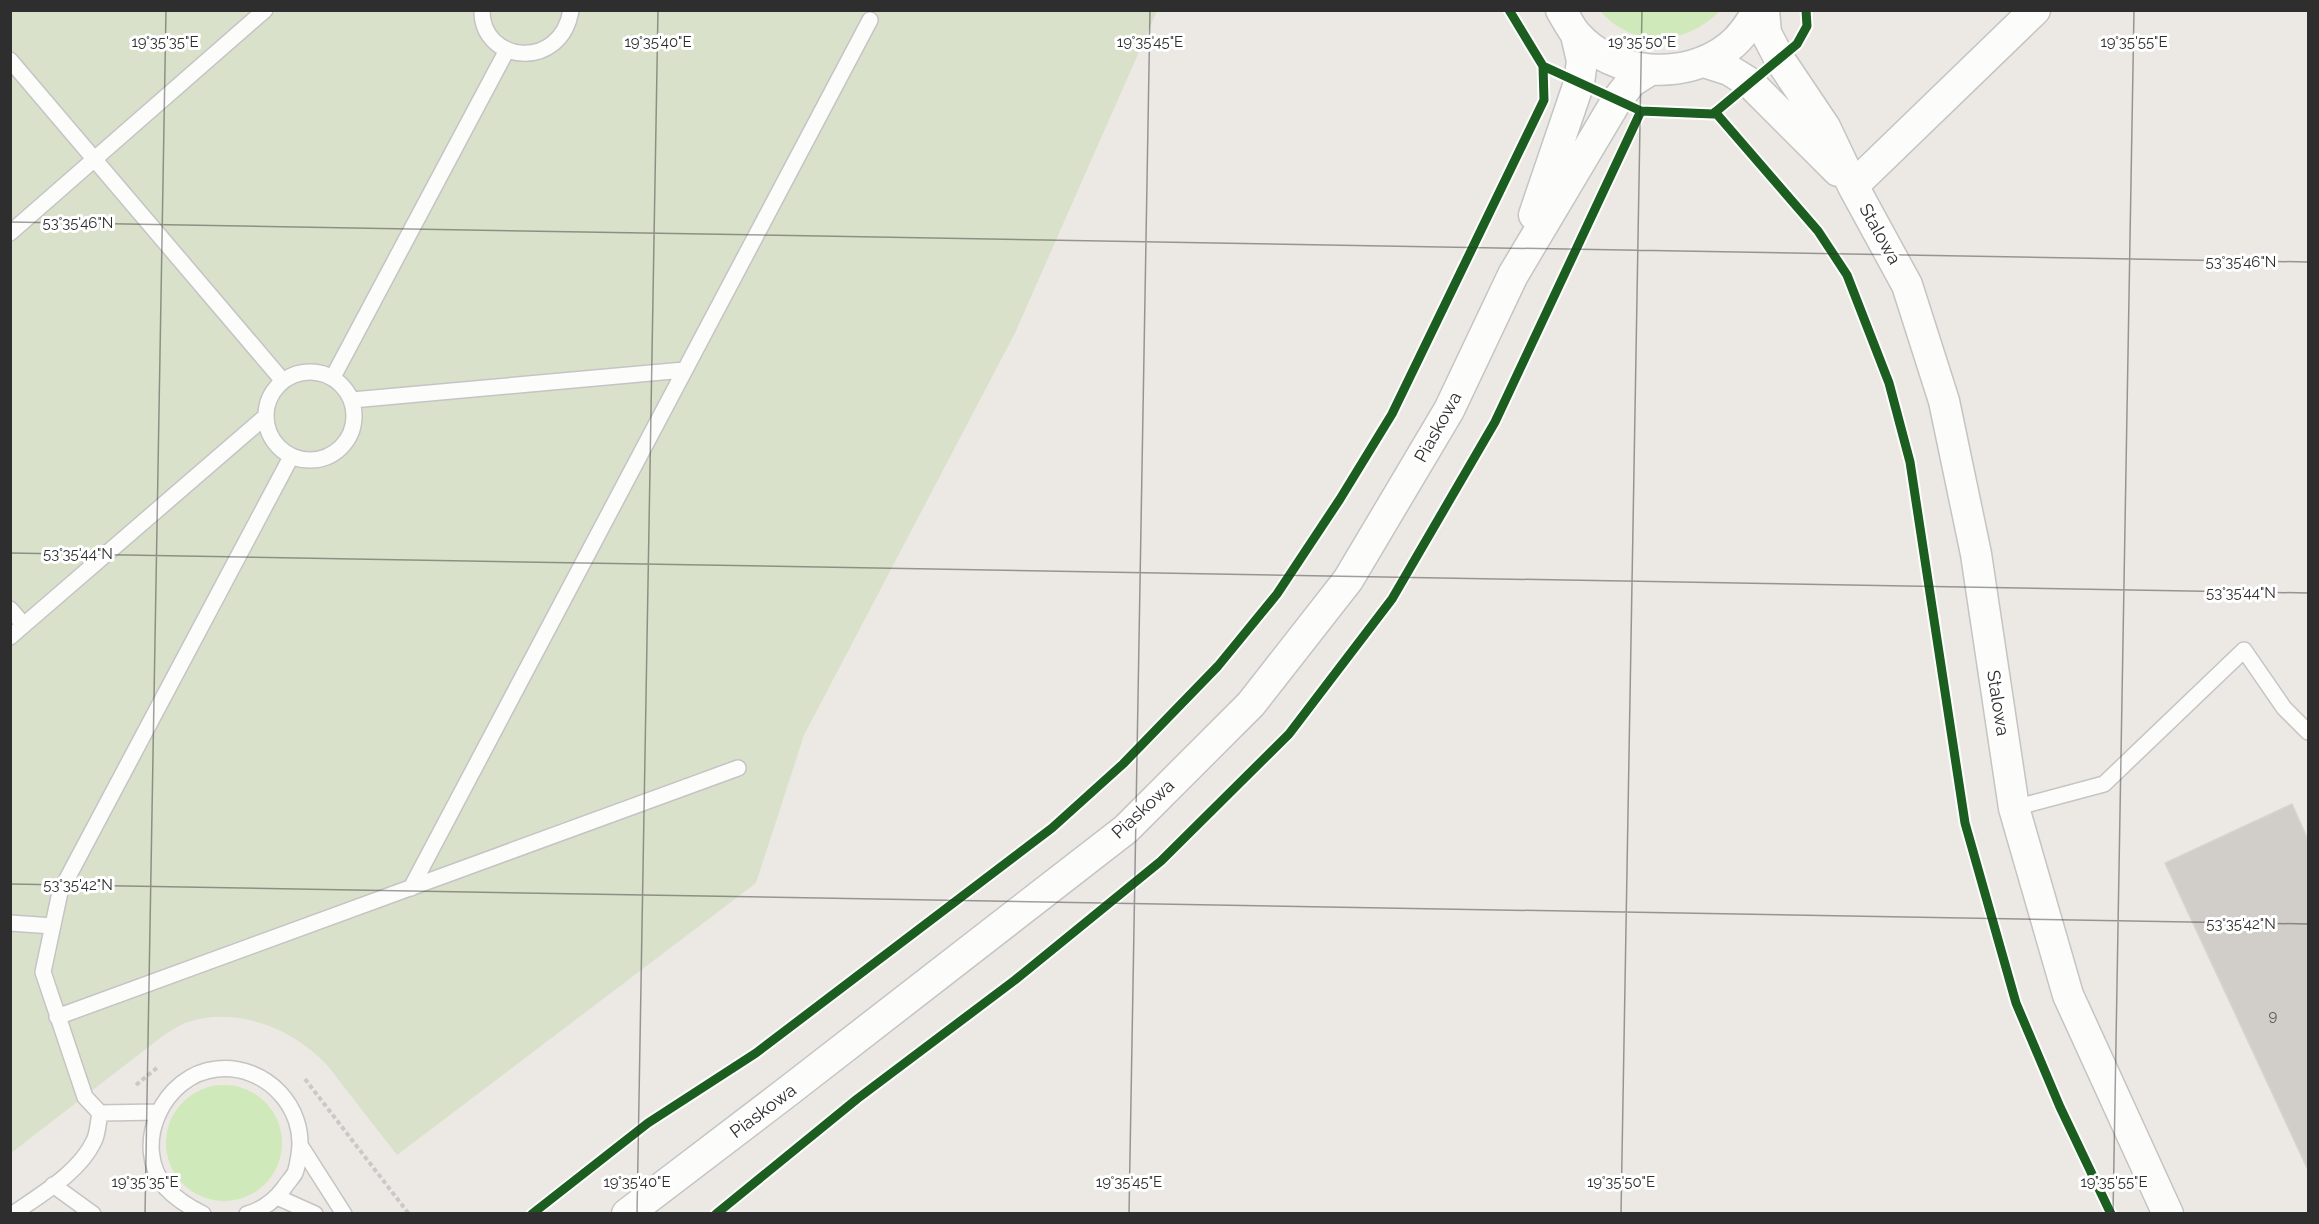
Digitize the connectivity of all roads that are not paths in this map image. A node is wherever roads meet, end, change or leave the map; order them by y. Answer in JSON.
{"nodes":[{"id":1,"x":266,"y":10,"type":"edge"},
{"id":2,"x":482,"y":10,"type":"edge"},
{"id":3,"x":571,"y":10,"type":"edge"},
{"id":4,"x":1758,"y":10,"type":"edge"},
{"id":5,"x":1764,"y":10,"type":"edge"},
{"id":6,"x":2035,"y":10,"type":"edge"},
{"id":7,"x":870,"y":20,"type":"dead end"},
{"id":8,"x":1569,"y":23,"type":"edge"},
{"id":9,"x":507,"y":50,"type":"junction"},
{"id":10,"x":10,"y":60,"type":"edge"},
{"id":11,"x":1704,"y":62,"type":"junction"},
{"id":12,"x":1650,"y":70,"type":"junction"},
{"id":13,"x":95,"y":159,"type":"junction"},
{"id":14,"x":1853,"y":186,"type":"junction"},
{"id":15,"x":10,"y":233,"type":"edge"},
{"id":16,"x":1513,"y":275,"type":"junction"},
{"id":17,"x":684,"y":370,"type":"junction"},
{"id":18,"x":333,"y":377,"type":"junction"},
{"id":19,"x":283,"y":381,"type":"junction"},
{"id":20,"x":352,"y":400,"type":"junction"},
{"id":21,"x":266,"y":416,"type":"junction"},
{"id":22,"x":291,"y":457,"type":"junction"},
{"id":23,"x":10,"y":609,"type":"edge"},
{"id":24,"x":24,"y":625,"type":"junction"},
{"id":25,"x":10,"y":637,"type":"edge"},
{"id":26,"x":2308,"y":732,"type":"edge"},
{"id":27,"x":738,"y":768,"type":"dead end"},
{"id":28,"x":2014,"y":808,"type":"junction"},
{"id":29,"x":411,"y":888,"type":"junction"},
{"id":30,"x":10,"y":923,"type":"edge"},
{"id":31,"x":53,"y":926,"type":"junction"},
{"id":32,"x":57,"y":1017,"type":"junction"},
{"id":33,"x":158,"y":1112,"type":"junction"},
{"id":34,"x":100,"y":1113,"type":"junction"},
{"id":35,"x":300,"y":1145,"type":"junction"},
{"id":36,"x":54,"y":1185,"type":"junction"},
{"id":37,"x":277,"y":1197,"type":"junction"},
{"id":38,"x":13,"y":1214,"type":"edge"},
{"id":39,"x":93,"y":1214,"type":"edge"},
{"id":40,"x":203,"y":1214,"type":"edge"},
{"id":41,"x":247,"y":1214,"type":"edge"},
{"id":42,"x":315,"y":1214,"type":"edge"},
{"id":43,"x":344,"y":1214,"type":"edge"},
{"id":44,"x":627,"y":1214,"type":"edge"},
{"id":45,"x":2168,"y":1214,"type":"edge"}],
"edges":[{"from":1,"to":13,"type":"lane"},
{"from":2,"to":9,"type":"lane"},
{"from":3,"to":9,"type":"lane"},
{"from":4,"to":11,"type":"street","name":"Piaskowa"},
{"from":5,"to":14,"type":"street","name":"Stalowa"},
{"from":6,"to":14,"type":"street"},
{"from":7,"to":17,"type":"lane"},
{"from":8,"to":12,"type":"street","name":"Piaskowa"},
{"from":8,"to":16,"type":"street","name":"Piaskowa"},
{"from":9,"to":18,"type":"lane"},
{"from":10,"to":13,"type":"lane"},
{"from":11,"to":12,"type":"street","name":"Piaskowa"},
{"from":11,"to":14,"type":"street","name":"Stalowa"},
{"from":12,"to":16,"type":"street","name":"Piaskowa"},
{"from":13,"to":15,"type":"lane"},
{"from":13,"to":19,"type":"lane"},
{"from":14,"to":28,"type":"street","name":"Stalowa"},
{"from":16,"to":44,"type":"street","name":"Piaskowa"},
{"from":17,"to":20,"type":"lane"},
{"from":17,"to":29,"type":"lane"},
{"from":18,"to":19,"type":"lane"},
{"from":18,"to":20,"type":"lane"},
{"from":19,"to":21,"type":"lane"},
{"from":20,"to":22,"type":"lane"},
{"from":21,"to":22,"type":"lane"},
{"from":21,"to":24,"type":"lane"},
{"from":22,"to":31,"type":"lane"},
{"from":23,"to":24,"type":"lane"},
{"from":24,"to":25,"type":"lane"},
{"from":26,"to":28,"type":"lane"},
{"from":27,"to":29,"type":"lane"},
{"from":28,"to":45,"type":"street","name":"Stalowa"},
{"from":29,"to":32,"type":"lane"},
{"from":30,"to":31,"type":"lane"},
{"from":31,"to":32,"type":"lane"},
{"from":32,"to":34,"type":"lane"},
{"from":33,"to":34,"type":"lane"},
{"from":33,"to":35,"type":"lane"},
{"from":33,"to":40,"type":"lane"},
{"from":34,"to":36,"type":"lane"},
{"from":35,"to":37,"type":"lane"},
{"from":35,"to":43,"type":"lane"},
{"from":36,"to":38,"type":"lane"},
{"from":36,"to":39,"type":"lane"},
{"from":37,"to":41,"type":"lane"},
{"from":37,"to":42,"type":"lane"}]}
